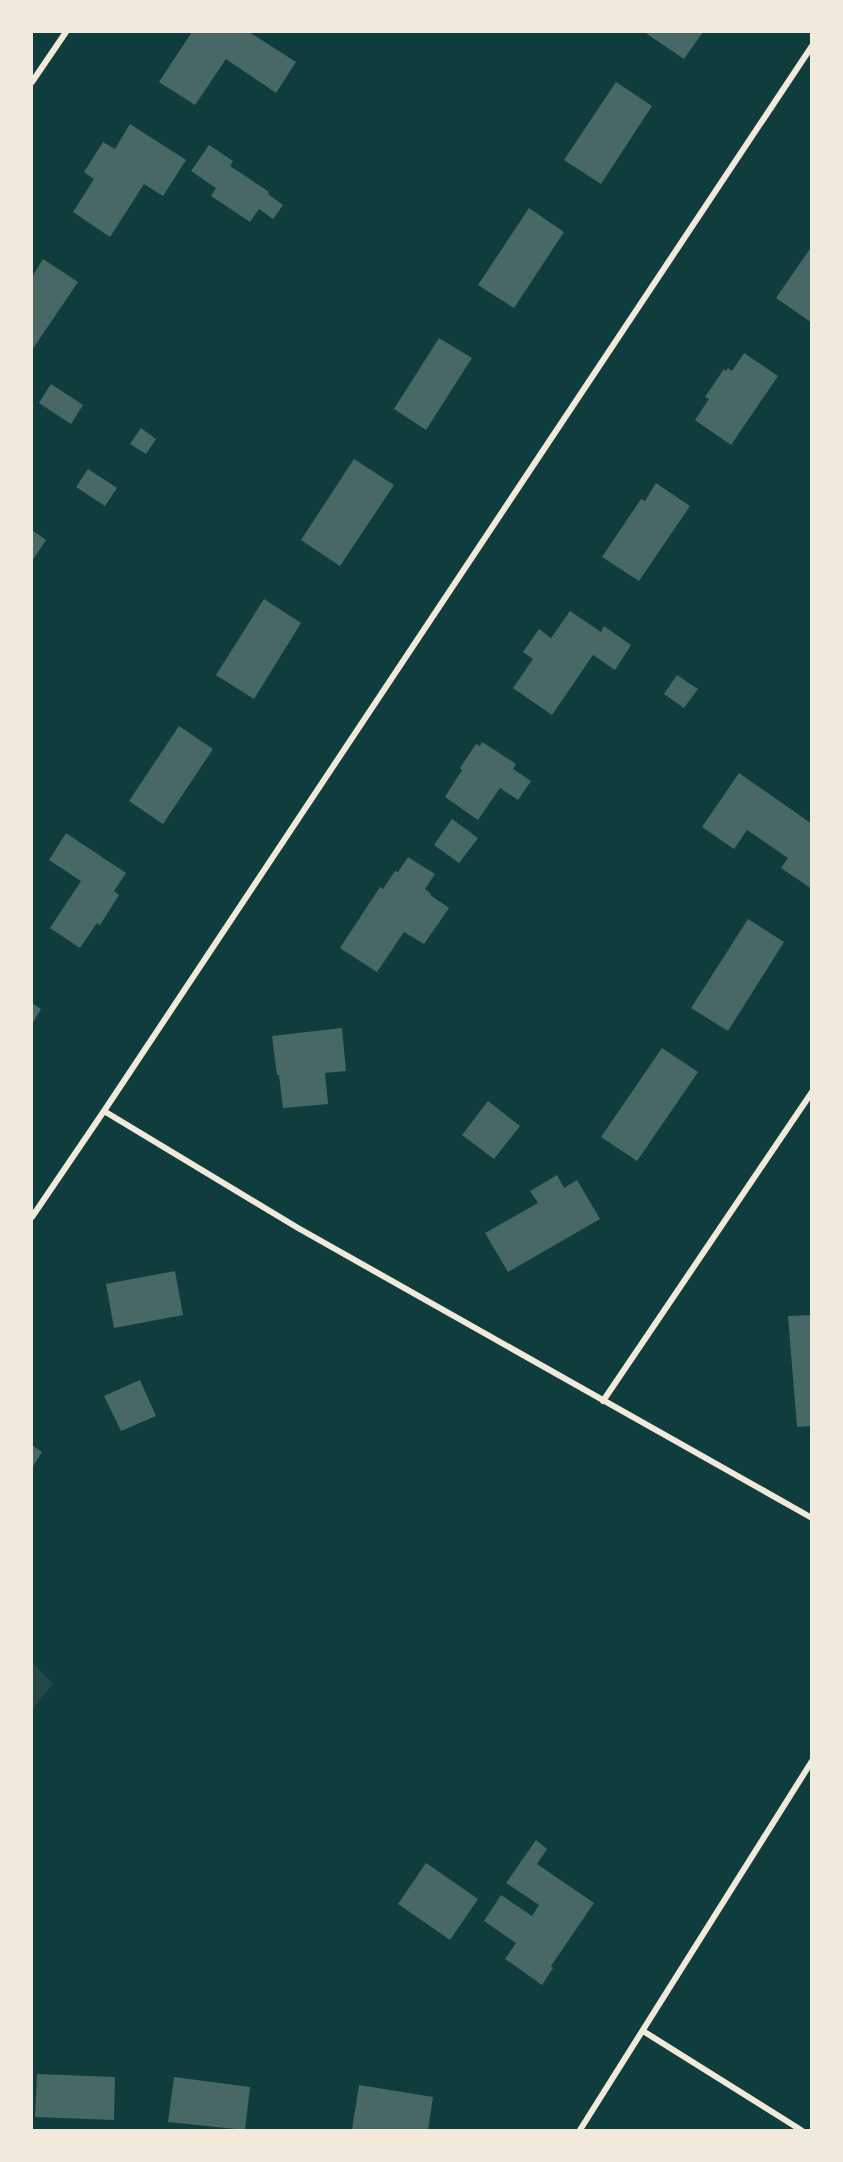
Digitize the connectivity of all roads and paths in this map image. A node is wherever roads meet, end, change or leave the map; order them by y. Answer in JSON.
{"nodes":[{"id":1,"x":66,"y":32,"type":"edge"},
{"id":2,"x":812,"y":46,"type":"edge"},
{"id":3,"x":32,"y":82,"type":"edge"},
{"id":4,"x":812,"y":1092,"type":"edge"},
{"id":5,"x":104,"y":1111,"type":"junction"},
{"id":6,"x":32,"y":1217,"type":"edge"},
{"id":7,"x":603,"y":1401,"type":"junction"},
{"id":8,"x":812,"y":1518,"type":"edge"},
{"id":9,"x":812,"y":1761,"type":"edge"},
{"id":10,"x":643,"y":2031,"type":"junction"},
{"id":11,"x":580,"y":2130,"type":"edge"},
{"id":12,"x":801,"y":2130,"type":"edge"}],
"edges":[{"from":1,"to":3,"type":"street"},
{"from":2,"to":5,"type":"street"},
{"from":4,"to":7,"type":"street"},
{"from":5,"to":6,"type":"street"},
{"from":5,"to":7,"type":"street"},
{"from":7,"to":8,"type":"street"},
{"from":9,"to":10,"type":"street"},
{"from":10,"to":11,"type":"street"},
{"from":10,"to":12,"type":"street"}]}
